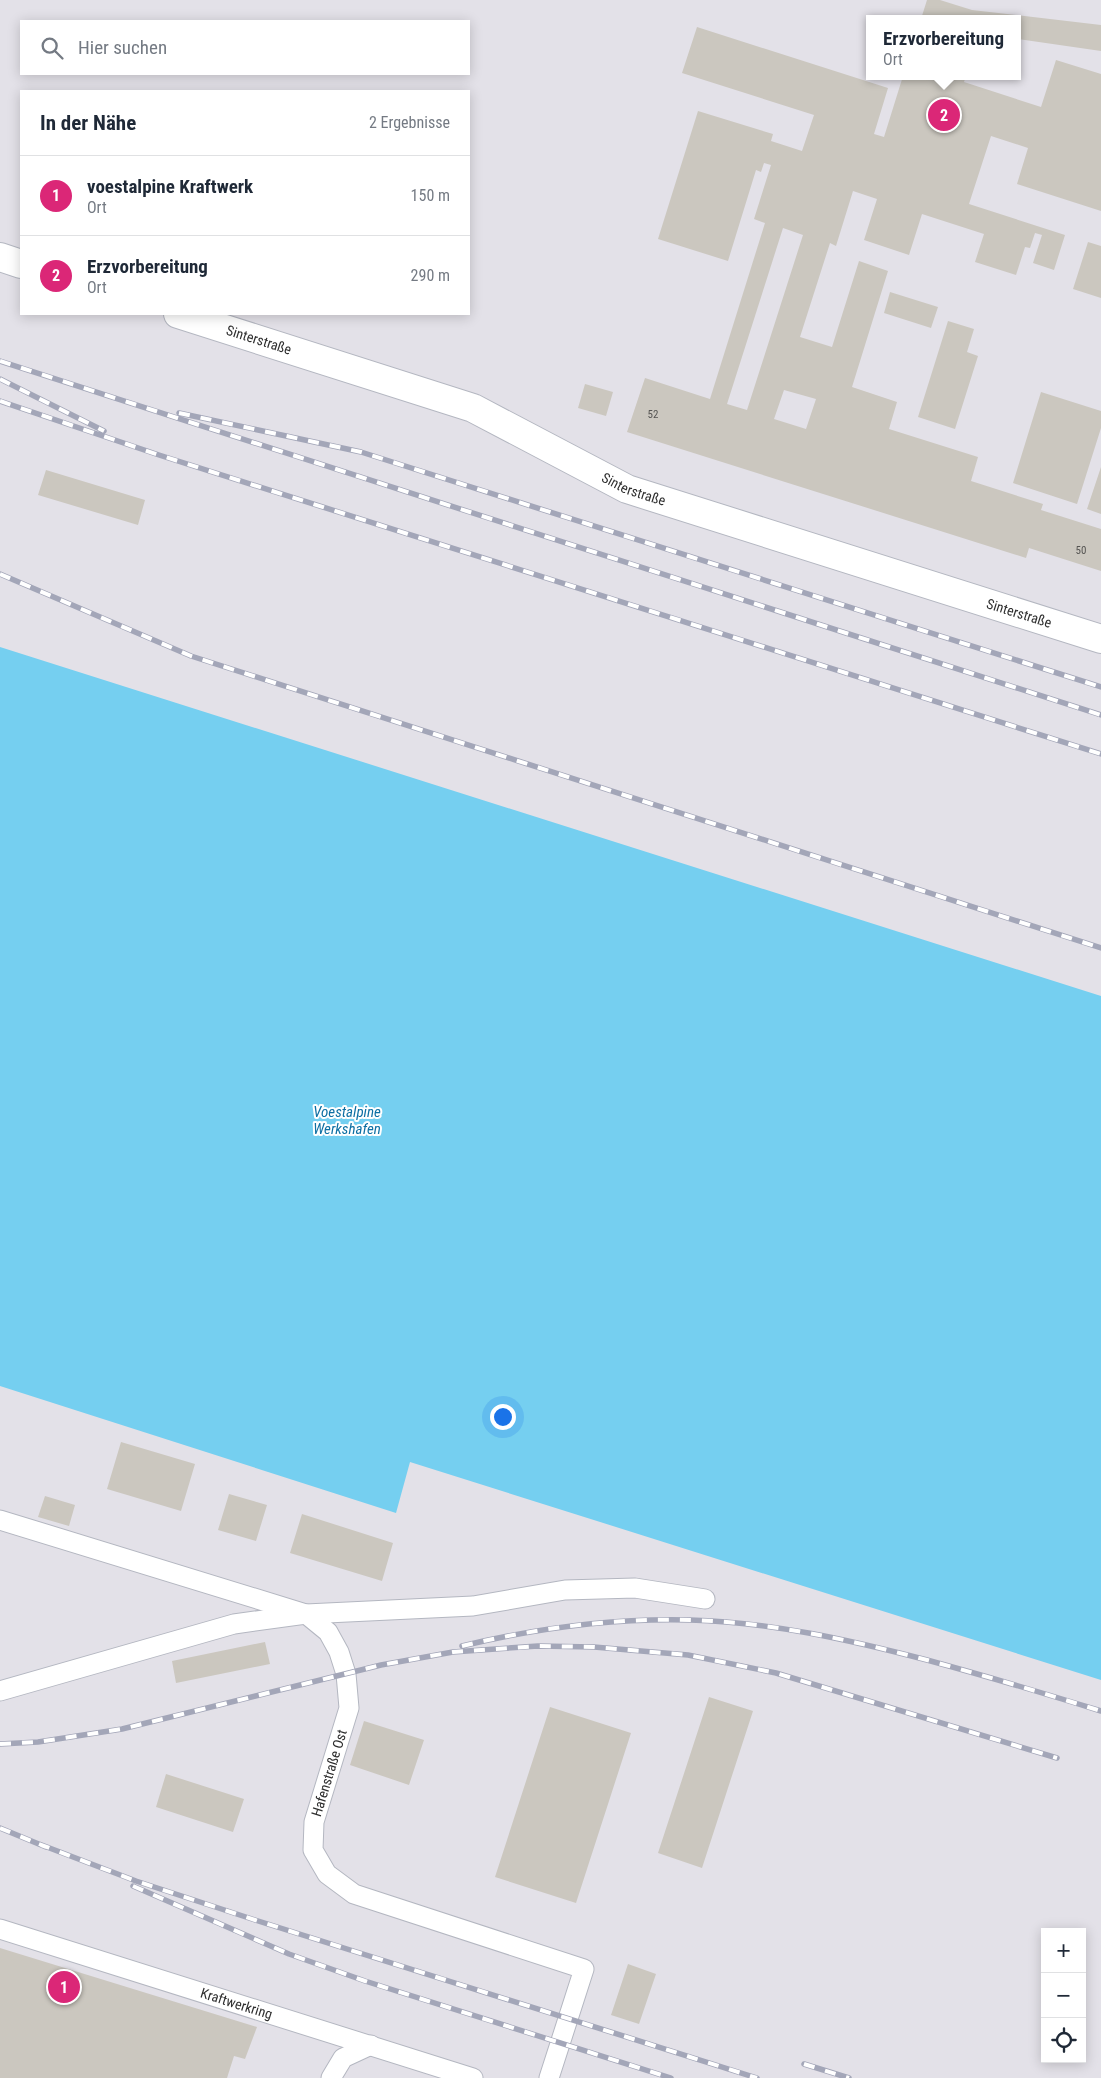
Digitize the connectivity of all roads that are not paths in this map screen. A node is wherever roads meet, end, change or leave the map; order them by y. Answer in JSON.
{"nodes":[{"id":1,"x":0,"y":257,"type":"edge"},
{"id":2,"x":20,"y":264,"type":"edge"},
{"id":3,"x":181,"y":315,"type":"edge"},
{"id":4,"x":1101,"y":639,"type":"edge"},
{"id":5,"x":0,"y":1520,"type":"edge"},
{"id":6,"x":705,"y":1599,"type":"dead end"},
{"id":7,"x":306,"y":1614,"type":"junction"},
{"id":8,"x":0,"y":1690,"type":"edge"},
{"id":9,"x":0,"y":1929,"type":"edge"},
{"id":10,"x":371,"y":2045,"type":"junction"},
{"id":11,"x":332,"y":2078,"type":"edge"},
{"id":12,"x":472,"y":2078,"type":"edge"},
{"id":13,"x":549,"y":2078,"type":"edge"}],
"edges":[{"from":1,"to":2,"type":"street"},
{"from":3,"to":4,"type":"street","name":"Sinterstraße"},
{"from":5,"to":7,"type":"lane","name":"Hafenstraße Ost"},
{"from":6,"to":7,"type":"lane"},
{"from":7,"to":8,"type":"lane"},
{"from":7,"to":13,"type":"lane","name":"Hafenstraße Ost"},
{"from":9,"to":10,"type":"lane","name":"Kraftwerkring"},
{"from":10,"to":11,"type":"lane"},
{"from":10,"to":12,"type":"lane","name":"Kraftwerkring"}]}
